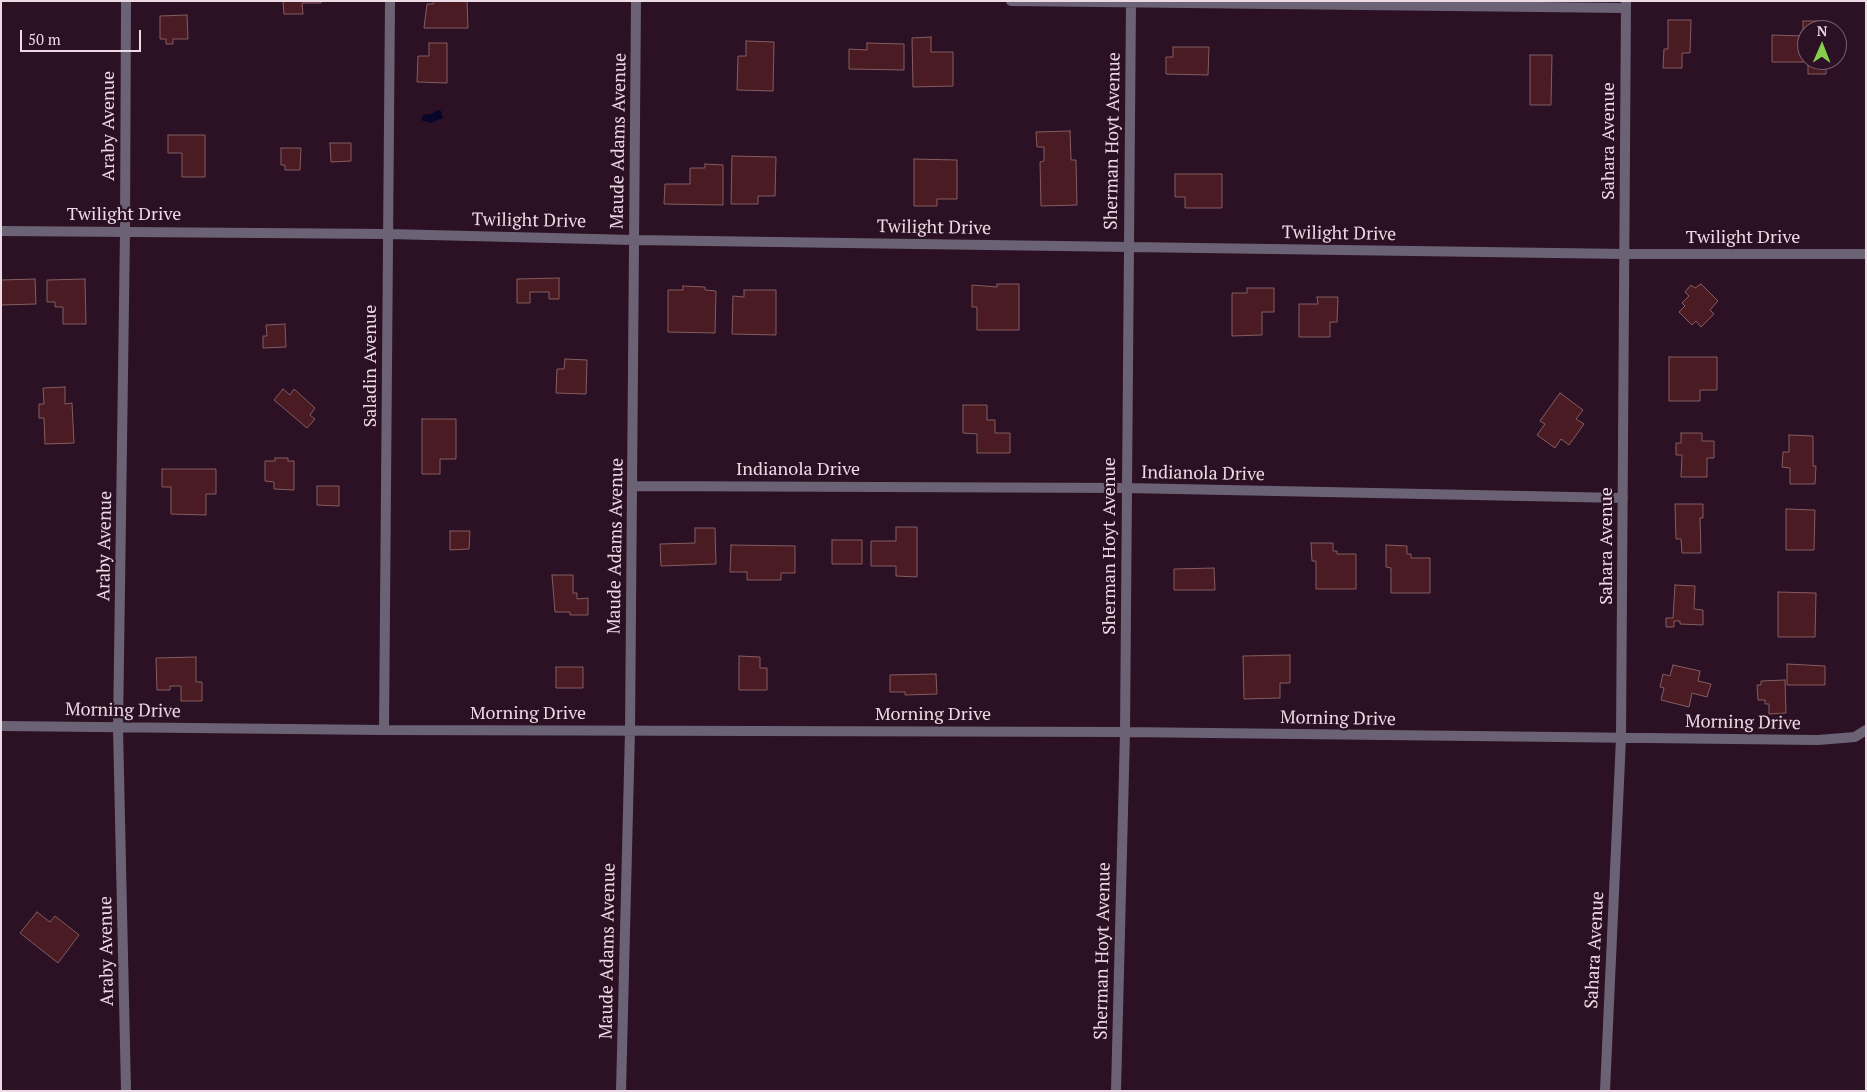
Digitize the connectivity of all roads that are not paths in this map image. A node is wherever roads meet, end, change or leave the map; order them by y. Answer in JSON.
{"nodes":[{"id":1,"x":126,"y":1,"type":"edge"},
{"id":2,"x":390,"y":1,"type":"edge"},
{"id":3,"x":636,"y":1,"type":"edge"},
{"id":4,"x":1011,"y":1,"type":"edge"},
{"id":5,"x":1131,"y":2,"type":"edge"},
{"id":6,"x":1626,"y":5,"type":"edge"},
{"id":7,"x":1,"y":231,"type":"edge"},
{"id":8,"x":125,"y":232,"type":"junction"},
{"id":9,"x":388,"y":234,"type":"junction"},
{"id":10,"x":634,"y":240,"type":"junction"},
{"id":11,"x":1128,"y":247,"type":"junction"},
{"id":12,"x":1625,"y":254,"type":"junction"},
{"id":13,"x":1866,"y":254,"type":"edge"},
{"id":14,"x":633,"y":486,"type":"junction"},
{"id":15,"x":1126,"y":488,"type":"junction"},
{"id":16,"x":1623,"y":498,"type":"junction"},
{"id":17,"x":1,"y":726,"type":"edge"},
{"id":18,"x":118,"y":728,"type":"junction"},
{"id":19,"x":384,"y":730,"type":"junction"},
{"id":20,"x":630,"y":731,"type":"junction"},
{"id":21,"x":1124,"y":732,"type":"junction"},
{"id":22,"x":1864,"y":732,"type":"edge"},
{"id":23,"x":1621,"y":738,"type":"junction"},
{"id":24,"x":126,"y":1091,"type":"edge"},
{"id":25,"x":621,"y":1091,"type":"edge"},
{"id":26,"x":1116,"y":1091,"type":"edge"},
{"id":27,"x":1605,"y":1091,"type":"edge"}],
"edges":[{"from":1,"to":8,"type":"street","name":"Araby Avenue"},
{"from":2,"to":9,"type":"street","name":"Saladin Avenue"},
{"from":3,"to":10,"type":"street","name":"Maude Adams Avenue"},
{"from":4,"to":5,"type":"street"},
{"from":5,"to":6,"type":"street"},
{"from":5,"to":11,"type":"street","name":"Sherman Hoyt Avenue"},
{"from":6,"to":12,"type":"street","name":"Sahara Avenue"},
{"from":7,"to":8,"type":"street","name":"Twilight Drive"},
{"from":8,"to":9,"type":"street","name":"Twilight Drive"},
{"from":8,"to":18,"type":"street","name":"Araby Avenue"},
{"from":9,"to":10,"type":"street","name":"Twilight Drive"},
{"from":9,"to":19,"type":"street","name":"Saladin Avenue"},
{"from":10,"to":11,"type":"street","name":"Twilight Drive"},
{"from":10,"to":14,"type":"street","name":"Maude Adams Avenue"},
{"from":11,"to":12,"type":"street","name":"Twilight Drive"},
{"from":11,"to":15,"type":"street","name":"Sherman Hoyt Avenue"},
{"from":12,"to":13,"type":"street","name":"Twilight Drive"},
{"from":12,"to":16,"type":"street","name":"Sahara Avenue"},
{"from":14,"to":15,"type":"street","name":"Indianola Drive"},
{"from":14,"to":20,"type":"street","name":"Maude Adams Avenue"},
{"from":15,"to":16,"type":"street","name":"Indianola Drive"},
{"from":15,"to":21,"type":"street","name":"Sherman Hoyt Avenue"},
{"from":16,"to":23,"type":"street","name":"Sahara Avenue"},
{"from":17,"to":18,"type":"street","name":"Morning Drive"},
{"from":18,"to":19,"type":"street","name":"Morning Drive"},
{"from":18,"to":24,"type":"street","name":"Araby Avenue"},
{"from":19,"to":20,"type":"street","name":"Morning Drive"},
{"from":20,"to":21,"type":"street","name":"Morning Drive"},
{"from":20,"to":25,"type":"street","name":"Maude Adams Avenue"},
{"from":21,"to":23,"type":"street","name":"Morning Drive"},
{"from":21,"to":26,"type":"street","name":"Sherman Hoyt Avenue"},
{"from":22,"to":23,"type":"street","name":"Morning Drive"},
{"from":23,"to":27,"type":"street","name":"Sahara Avenue"}]}
